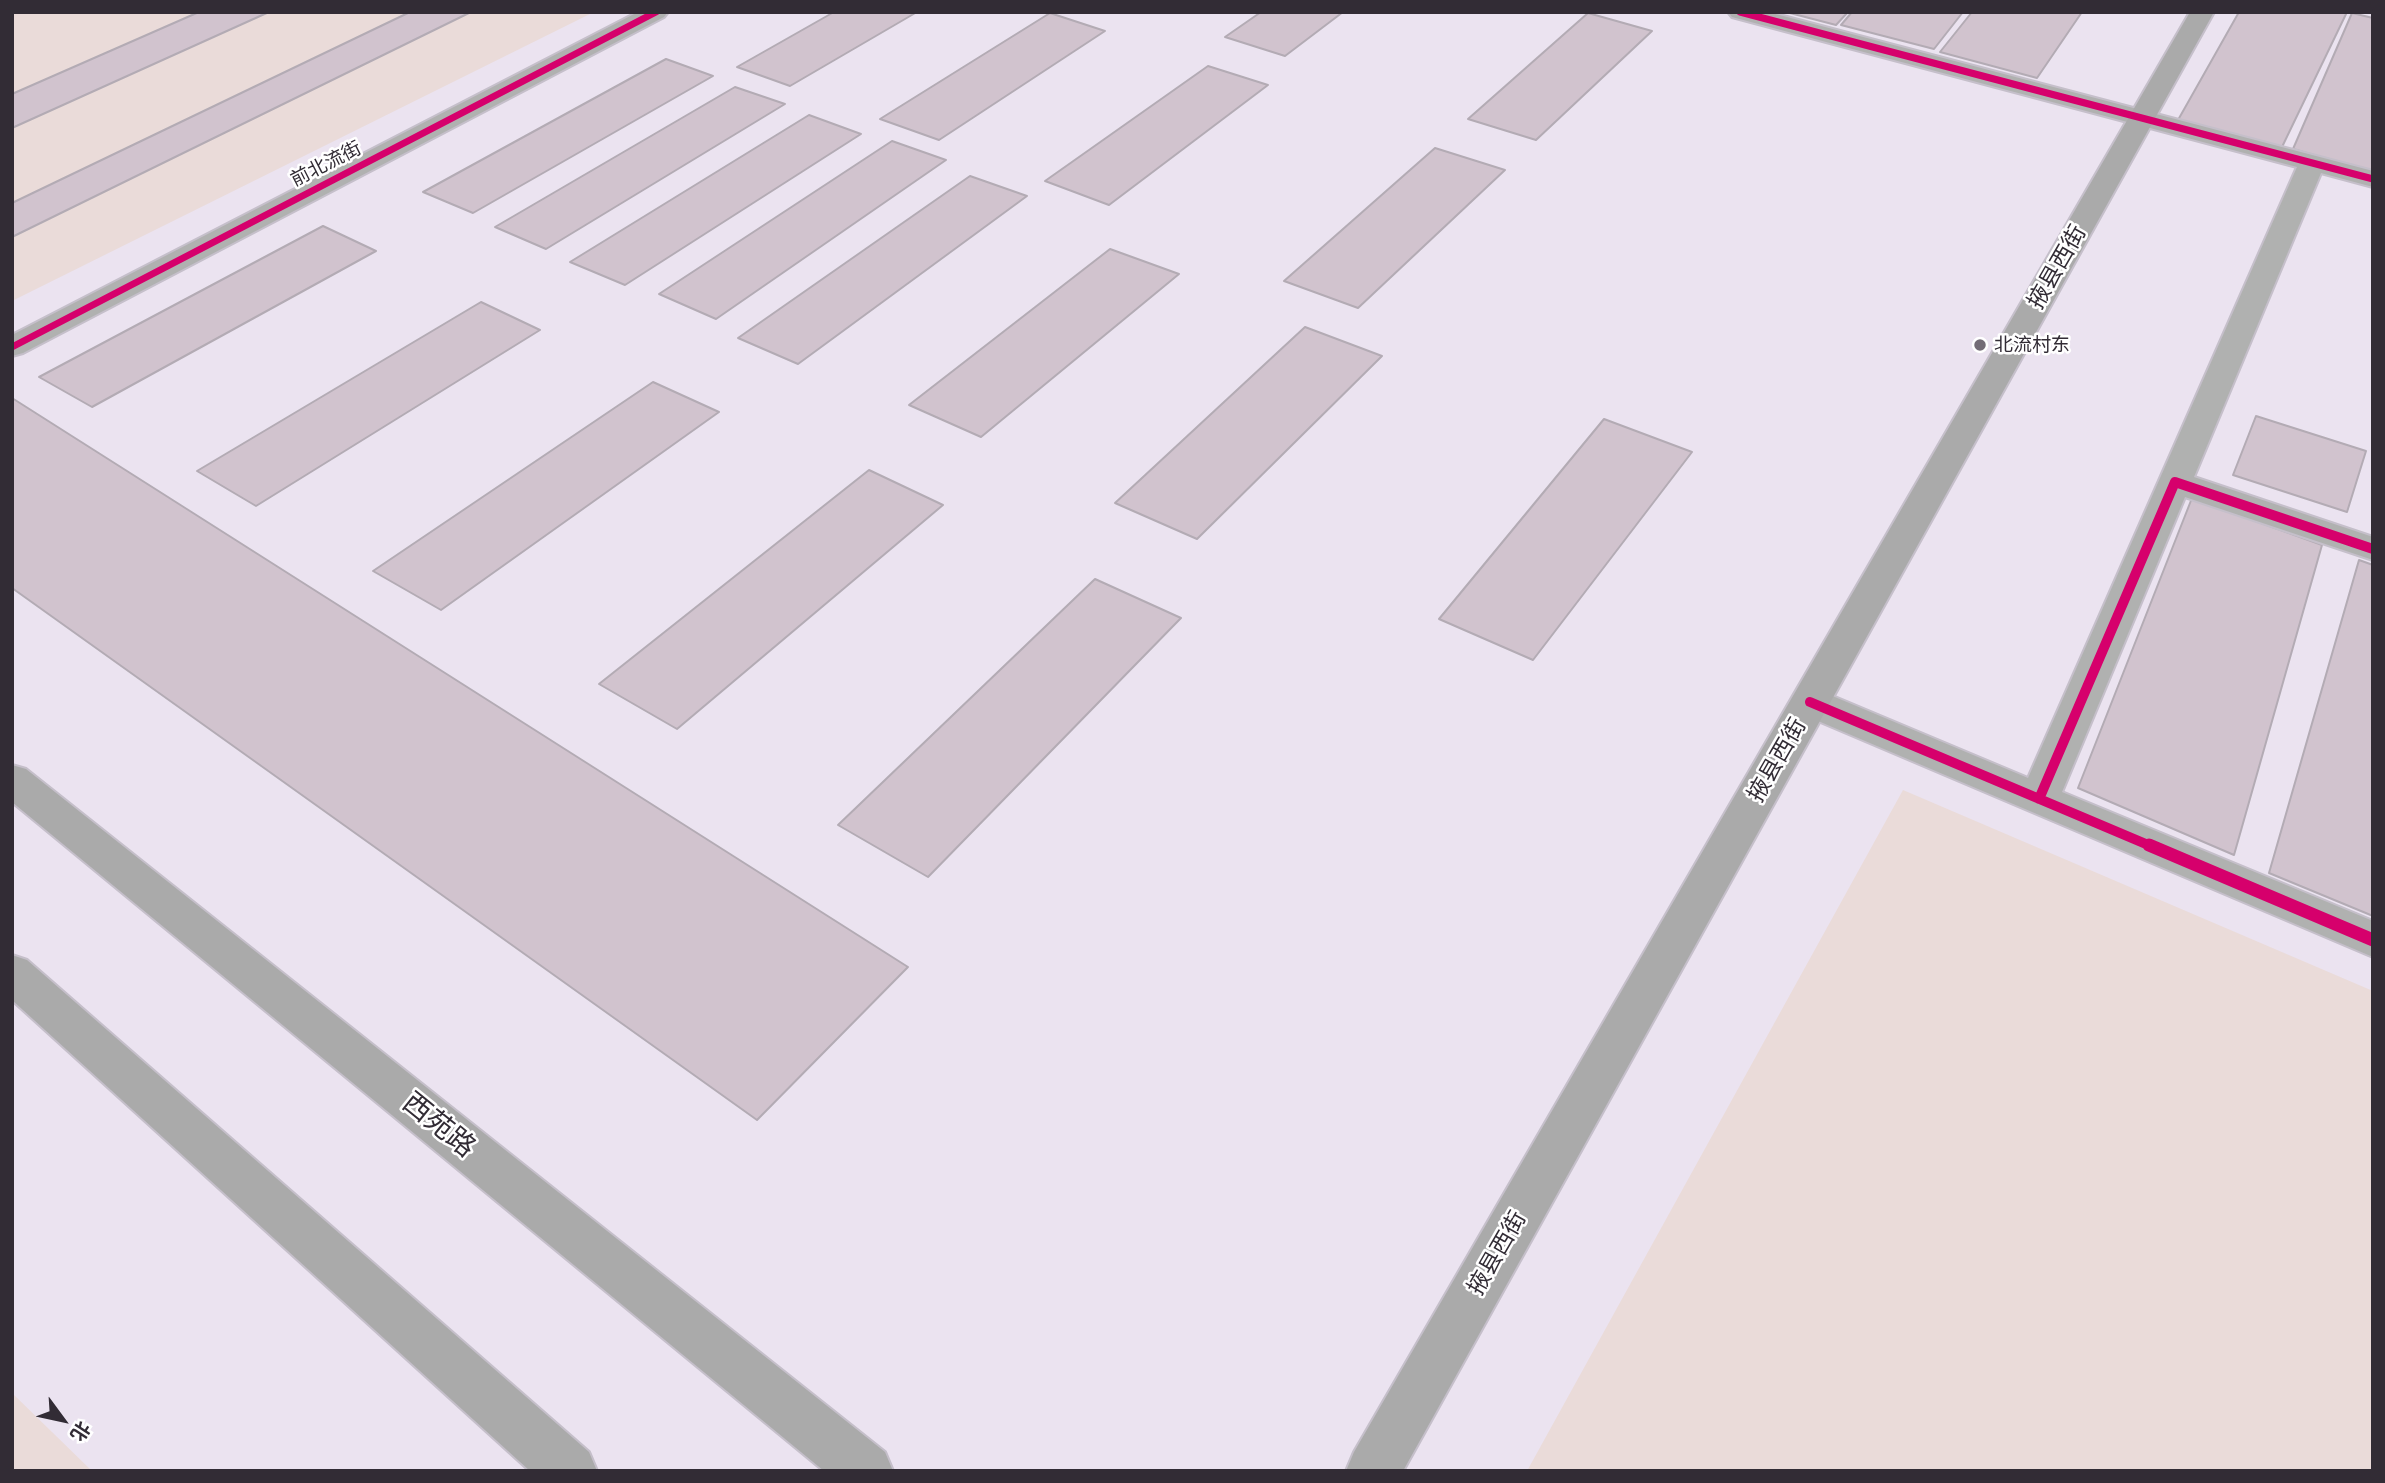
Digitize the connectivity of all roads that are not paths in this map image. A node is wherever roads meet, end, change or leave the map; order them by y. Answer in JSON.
{"nodes":[{"id":1,"x":656,"y":12,"type":"edge"},
{"id":2,"x":1740,"y":12,"type":"edge"},
{"id":3,"x":2202,"y":12,"type":"edge"},
{"id":4,"x":2142,"y":118,"type":"junction"},
{"id":5,"x":2312,"y":163,"type":"junction"},
{"id":6,"x":2373,"y":179,"type":"edge"},
{"id":7,"x":12,"y":347,"type":"edge"},
{"id":8,"x":2175,"y":482,"type":"junction"},
{"id":9,"x":2373,"y":549,"type":"edge"},
{"id":10,"x":1810,"y":702,"type":"junction"},
{"id":11,"x":12,"y":780,"type":"edge"},
{"id":12,"x":2039,"y":799,"type":"junction"},
{"id":13,"x":2373,"y":940,"type":"edge"},
{"id":14,"x":12,"y":973,"type":"edge"},
{"id":15,"x":570,"y":1471,"type":"edge"},
{"id":16,"x":866,"y":1471,"type":"edge"},
{"id":17,"x":1373,"y":1471,"type":"edge"}],
"edges":[{"from":1,"to":7,"type":"street","name":"前北流街"},
{"from":2,"to":4,"type":"street"},
{"from":3,"to":4,"type":"main road","name":"掖县西街"},
{"from":4,"to":5,"type":"street"},
{"from":4,"to":10,"type":"main road","name":"掖县西街"},
{"from":5,"to":6,"type":"street"},
{"from":5,"to":8,"type":"street"},
{"from":8,"to":9,"type":"street"},
{"from":8,"to":12,"type":"street"},
{"from":10,"to":12,"type":"street"},
{"from":10,"to":17,"type":"main road","name":"掖县西街"},
{"from":11,"to":16,"type":"main road","name":"西苑路"},
{"from":12,"to":13,"type":"street"},
{"from":14,"to":15,"type":"main road"}]}
